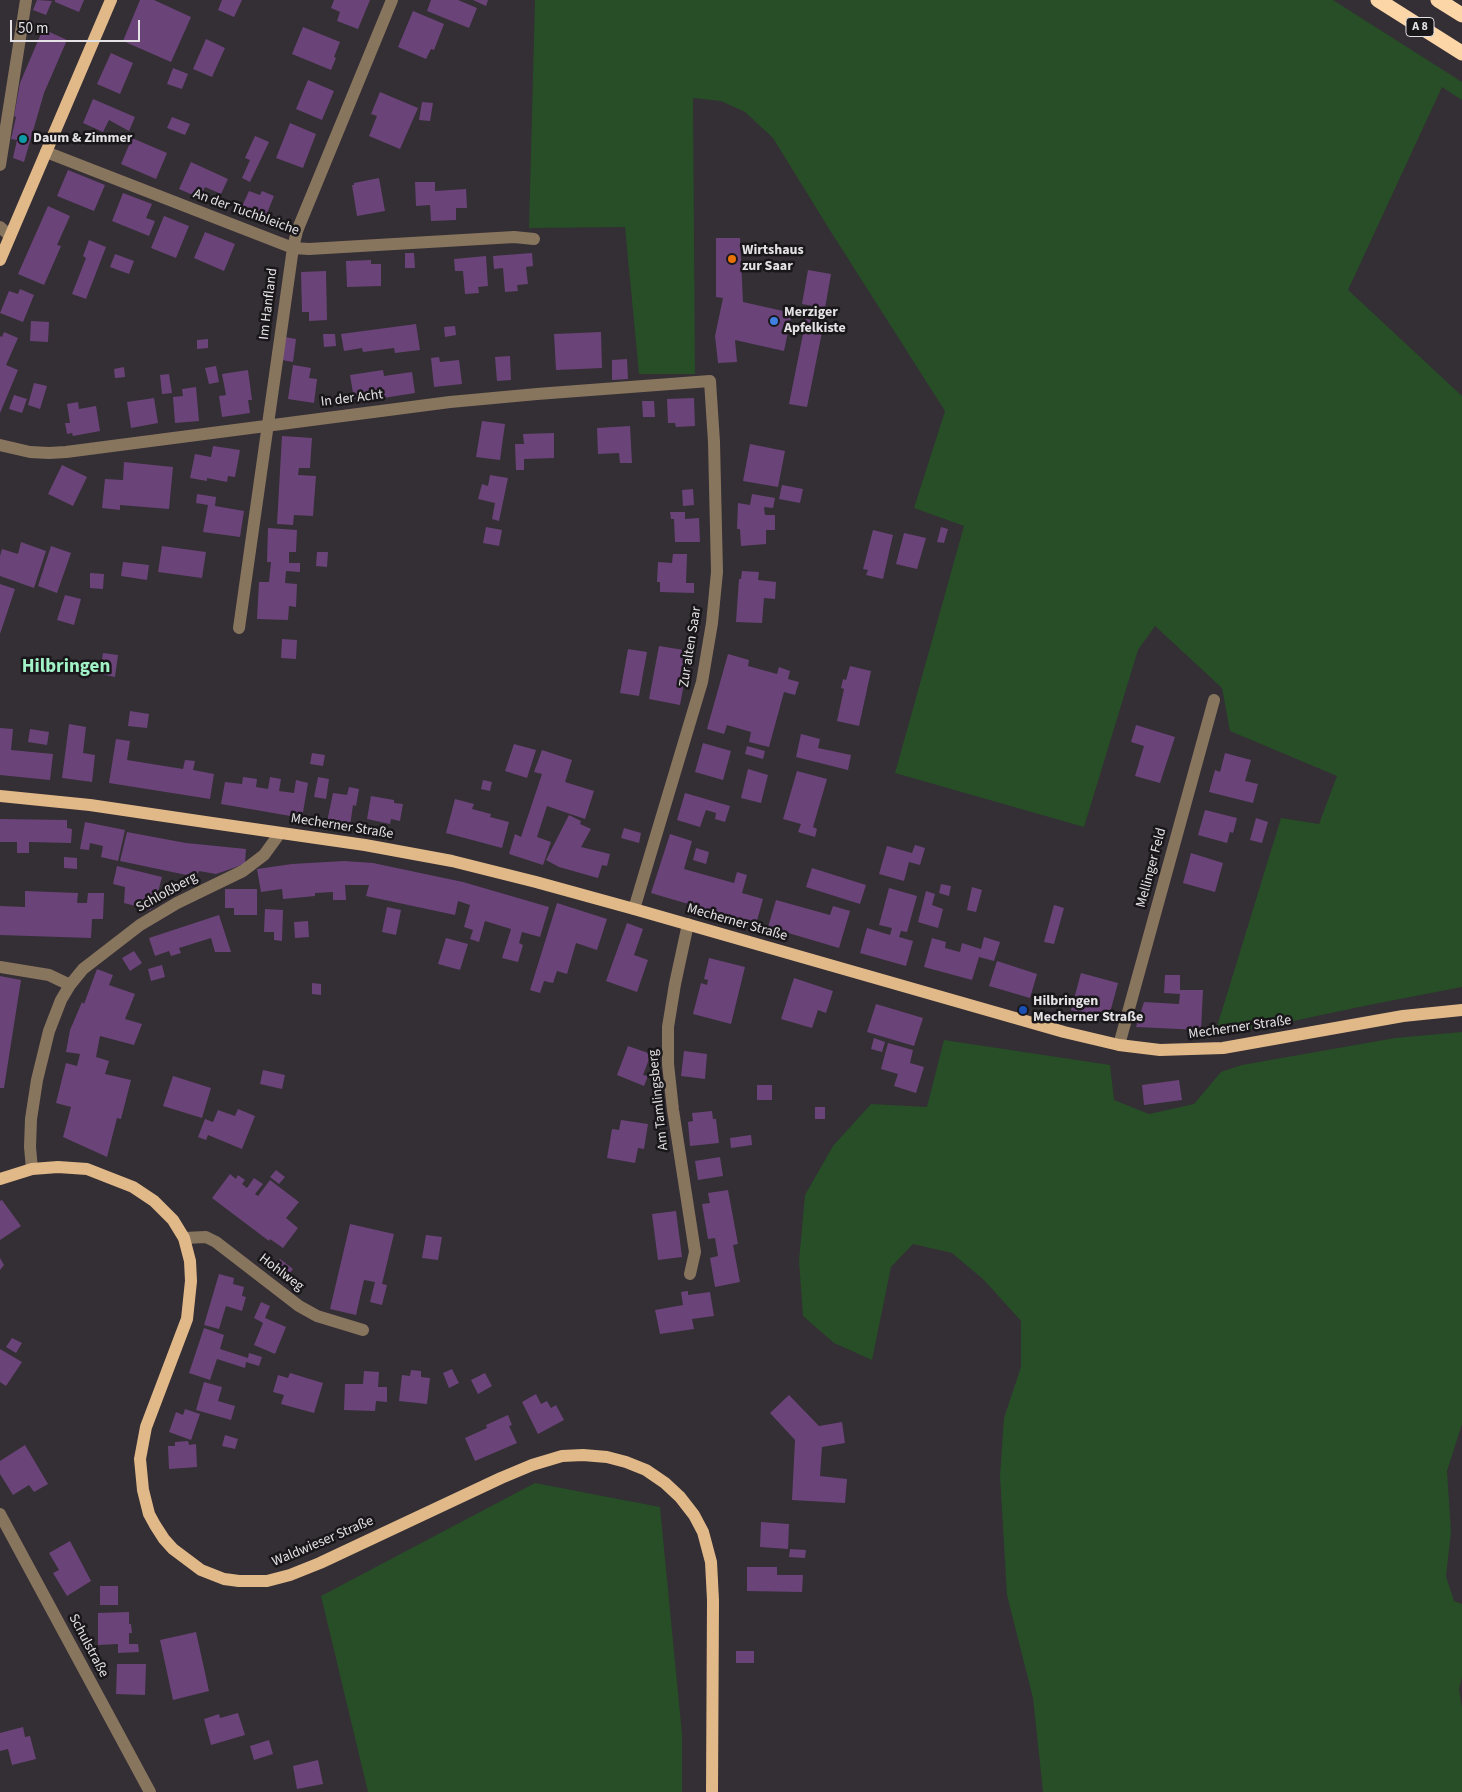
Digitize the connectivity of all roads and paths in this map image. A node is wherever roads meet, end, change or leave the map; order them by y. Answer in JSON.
{"nodes":[{"id":1,"x":26,"y":0,"type":"edge"},
{"id":2,"x":111,"y":0,"type":"edge"},
{"id":3,"x":392,"y":0,"type":"edge"},
{"id":4,"x":1378,"y":0,"type":"edge"},
{"id":5,"x":1438,"y":0,"type":"edge"},
{"id":6,"x":1462,"y":15,"type":"edge"},
{"id":7,"x":1462,"y":53,"type":"edge"},
{"id":8,"x":46,"y":152,"type":"junction"},
{"id":9,"x":0,"y":165,"type":"edge"},
{"id":10,"x":0,"y":227,"type":"edge"},
{"id":11,"x":10,"y":236,"type":"junction"},
{"id":12,"x":534,"y":239,"type":"dead end"},
{"id":13,"x":293,"y":248,"type":"junction"},
{"id":14,"x":0,"y":260,"type":"edge"},
{"id":15,"x":710,"y":381,"type":"joint"},
{"id":16,"x":268,"y":425,"type":"junction"},
{"id":17,"x":0,"y":445,"type":"edge"},
{"id":18,"x":238,"y":628,"type":"dead end"},
{"id":19,"x":1214,"y":700,"type":"dead end"},
{"id":20,"x":0,"y":796,"type":"edge"},
{"id":21,"x":280,"y":833,"type":"junction"},
{"id":22,"x":634,"y":909,"type":"junction"},
{"id":23,"x":688,"y":924,"type":"junction"},
{"id":24,"x":0,"y":967,"type":"edge"},
{"id":25,"x":70,"y":985,"type":"junction"},
{"id":26,"x":1462,"y":1010,"type":"edge"},
{"id":27,"x":1119,"y":1045,"type":"junction"},
{"id":28,"x":32,"y":1169,"type":"junction"},
{"id":29,"x":0,"y":1179,"type":"edge"},
{"id":30,"x":184,"y":1238,"type":"junction"},
{"id":31,"x":690,"y":1274,"type":"dead end"},
{"id":32,"x":363,"y":1330,"type":"dead end"},
{"id":33,"x":0,"y":1514,"type":"edge"},
{"id":34,"x":150,"y":1792,"type":"edge"},
{"id":35,"x":712,"y":1792,"type":"edge"}],
"edges":[{"from":1,"to":9,"type":"street"},
{"from":2,"to":8,"type":"main road"},
{"from":3,"to":13,"type":"street","name":"Im Hanfland"},
{"from":4,"to":7,"type":"highway","number":"A 8"},
{"from":5,"to":6,"type":"highway","number":"A 8"},
{"from":8,"to":11,"type":"main road"},
{"from":8,"to":13,"type":"street","name":"An der Tuchbleiche"},
{"from":10,"to":11,"type":"street"},
{"from":11,"to":14,"type":"main road"},
{"from":12,"to":13,"type":"street","name":"An der Tuchbleiche"},
{"from":13,"to":16,"type":"street","name":"Im Hanfland"},
{"from":15,"to":16,"type":"street","name":"In der Acht"},
{"from":15,"to":22,"type":"street","name":"Zur alten Saar"},
{"from":16,"to":17,"type":"street","name":"In der Acht"},
{"from":16,"to":18,"type":"street","name":"Im Hanfland"},
{"from":19,"to":27,"type":"street","name":"Mellinger Feld"},
{"from":20,"to":21,"type":"main road","name":"Mecherner Straße"},
{"from":21,"to":22,"type":"main road","name":"Mecherner Straße"},
{"from":21,"to":25,"type":"street","name":"Schloßberg"},
{"from":22,"to":23,"type":"main road","name":"Mecherner Straße"},
{"from":23,"to":27,"type":"main road","name":"Mecherner Straße"},
{"from":23,"to":31,"type":"street","name":"Am Tamlingsberg"},
{"from":24,"to":25,"type":"street"},
{"from":25,"to":28,"type":"street","name":"Schloßberg"},
{"from":26,"to":27,"type":"main road","name":"Mecherner Straße"},
{"from":28,"to":29,"type":"main road","name":"Waldwieser Straße"},
{"from":28,"to":30,"type":"main road","name":"Waldwieser Straße"},
{"from":30,"to":32,"type":"street","name":"Hohlweg"},
{"from":30,"to":35,"type":"main road","name":"Waldwieser Straße"},
{"from":33,"to":34,"type":"street","name":"Schulstraße"}]}
